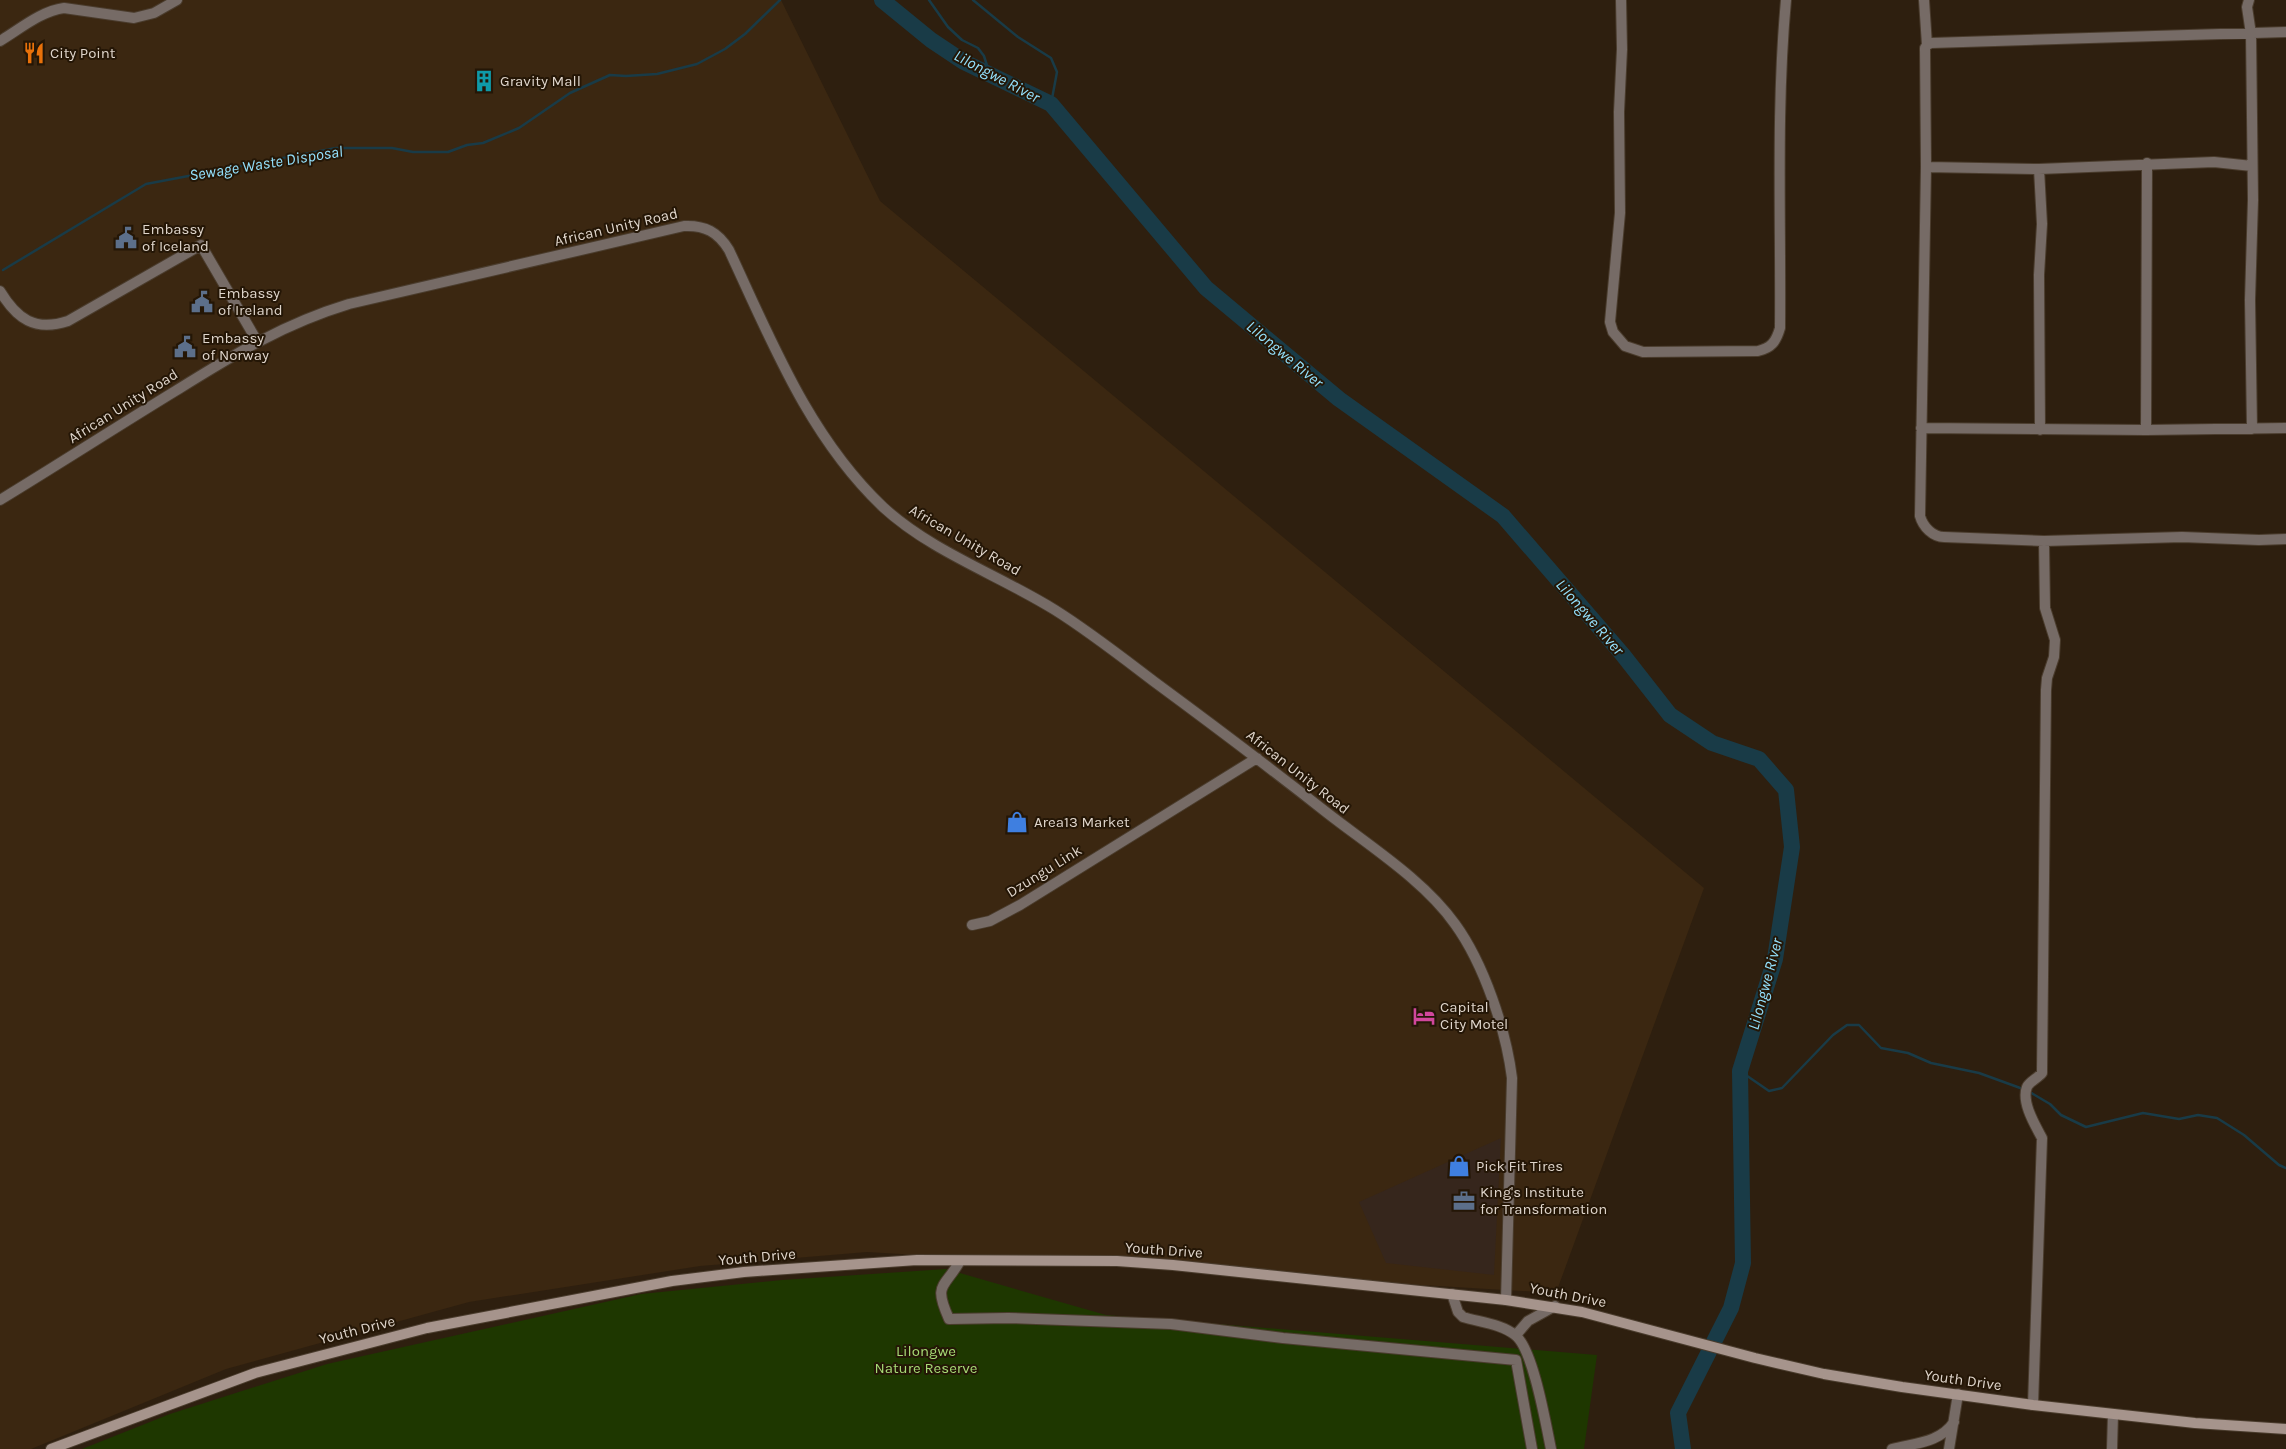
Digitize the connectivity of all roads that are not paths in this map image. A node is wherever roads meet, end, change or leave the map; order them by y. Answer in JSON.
{"nodes":[{"id":1,"x":177,"y":0,"type":"edge"},
{"id":2,"x":1621,"y":0,"type":"edge"},
{"id":3,"x":1786,"y":0,"type":"edge"},
{"id":4,"x":1924,"y":0,"type":"edge"},
{"id":5,"x":2249,"y":0,"type":"edge"},
{"id":6,"x":2286,"y":32,"type":"edge"},
{"id":7,"x":2251,"y":34,"type":"junction"},
{"id":8,"x":0,"y":41,"type":"edge"},
{"id":9,"x":1927,"y":45,"type":"junction"},
{"id":10,"x":2147,"y":163,"type":"junction"},
{"id":11,"x":2252,"y":166,"type":"junction"},
{"id":12,"x":1926,"y":167,"type":"junction"},
{"id":13,"x":2039,"y":169,"type":"junction"},
{"id":14,"x":0,"y":291,"type":"edge"},
{"id":15,"x":257,"y":341,"type":"junction"},
{"id":16,"x":1921,"y":428,"type":"junction"},
{"id":17,"x":2286,"y":428,"type":"edge"},
{"id":18,"x":2252,"y":429,"type":"junction"},
{"id":19,"x":2040,"y":430,"type":"junction"},
{"id":20,"x":2146,"y":430,"type":"junction"},
{"id":21,"x":0,"y":500,"type":"edge"},
{"id":22,"x":2286,"y":539,"type":"edge"},
{"id":23,"x":2044,"y":541,"type":"junction"},
{"id":24,"x":1257,"y":758,"type":"junction"},
{"id":25,"x":972,"y":925,"type":"dead end"},
{"id":26,"x":960,"y":1261,"type":"junction"},
{"id":27,"x":1452,"y":1294,"type":"junction"},
{"id":28,"x":1506,"y":1300,"type":"junction"},
{"id":29,"x":1555,"y":1306,"type":"junction"},
{"id":30,"x":1516,"y":1335,"type":"junction"},
{"id":31,"x":1958,"y":1394,"type":"junction"},
{"id":32,"x":2033,"y":1405,"type":"junction"},
{"id":33,"x":2112,"y":1414,"type":"junction"},
{"id":34,"x":1954,"y":1422,"type":"junction"},
{"id":35,"x":2286,"y":1429,"type":"edge"},
{"id":36,"x":51,"y":1449,"type":"edge"},
{"id":37,"x":1532,"y":1449,"type":"edge"},
{"id":38,"x":1551,"y":1449,"type":"edge"},
{"id":39,"x":1892,"y":1449,"type":"edge"},
{"id":40,"x":1949,"y":1449,"type":"edge"},
{"id":41,"x":2112,"y":1449,"type":"edge"}],
"edges":[{"from":1,"to":8,"type":"street"},
{"from":2,"to":3,"type":"street"},
{"from":4,"to":9,"type":"street"},
{"from":5,"to":7,"type":"street"},
{"from":6,"to":7,"type":"street"},
{"from":7,"to":9,"type":"street"},
{"from":7,"to":11,"type":"street"},
{"from":9,"to":12,"type":"street"},
{"from":10,"to":11,"type":"street"},
{"from":10,"to":13,"type":"street"},
{"from":10,"to":20,"type":"street"},
{"from":11,"to":18,"type":"street"},
{"from":12,"to":13,"type":"street"},
{"from":12,"to":16,"type":"street"},
{"from":13,"to":19,"type":"street"},
{"from":14,"to":15,"type":"street"},
{"from":15,"to":21,"type":"street","name":"African Unity Road"},
{"from":15,"to":24,"type":"street","name":"African Unity Road"},
{"from":16,"to":19,"type":"street"},
{"from":16,"to":23,"type":"street"},
{"from":17,"to":18,"type":"street"},
{"from":18,"to":20,"type":"street"},
{"from":19,"to":20,"type":"street"},
{"from":22,"to":23,"type":"street"},
{"from":23,"to":32,"type":"street"},
{"from":24,"to":25,"type":"street","name":"Dzungu Link"},
{"from":24,"to":28,"type":"street","name":"African Unity Road"},
{"from":26,"to":27,"type":"street","name":"Youth Drive"},
{"from":26,"to":36,"type":"street","name":"Youth Drive"},
{"from":26,"to":37,"type":"street"},
{"from":27,"to":28,"type":"street","name":"Youth Drive"},
{"from":27,"to":30,"type":"street"},
{"from":28,"to":29,"type":"street","name":"Youth Drive"},
{"from":29,"to":30,"type":"street"},
{"from":29,"to":31,"type":"street","name":"Youth Drive"},
{"from":30,"to":38,"type":"street"},
{"from":31,"to":32,"type":"street","name":"Youth Drive"},
{"from":31,"to":34,"type":"street"},
{"from":32,"to":33,"type":"street","name":"Youth Drive"},
{"from":33,"to":35,"type":"street","name":"Youth Drive"},
{"from":33,"to":41,"type":"street"},
{"from":34,"to":39,"type":"street"},
{"from":34,"to":40,"type":"street"}]}
